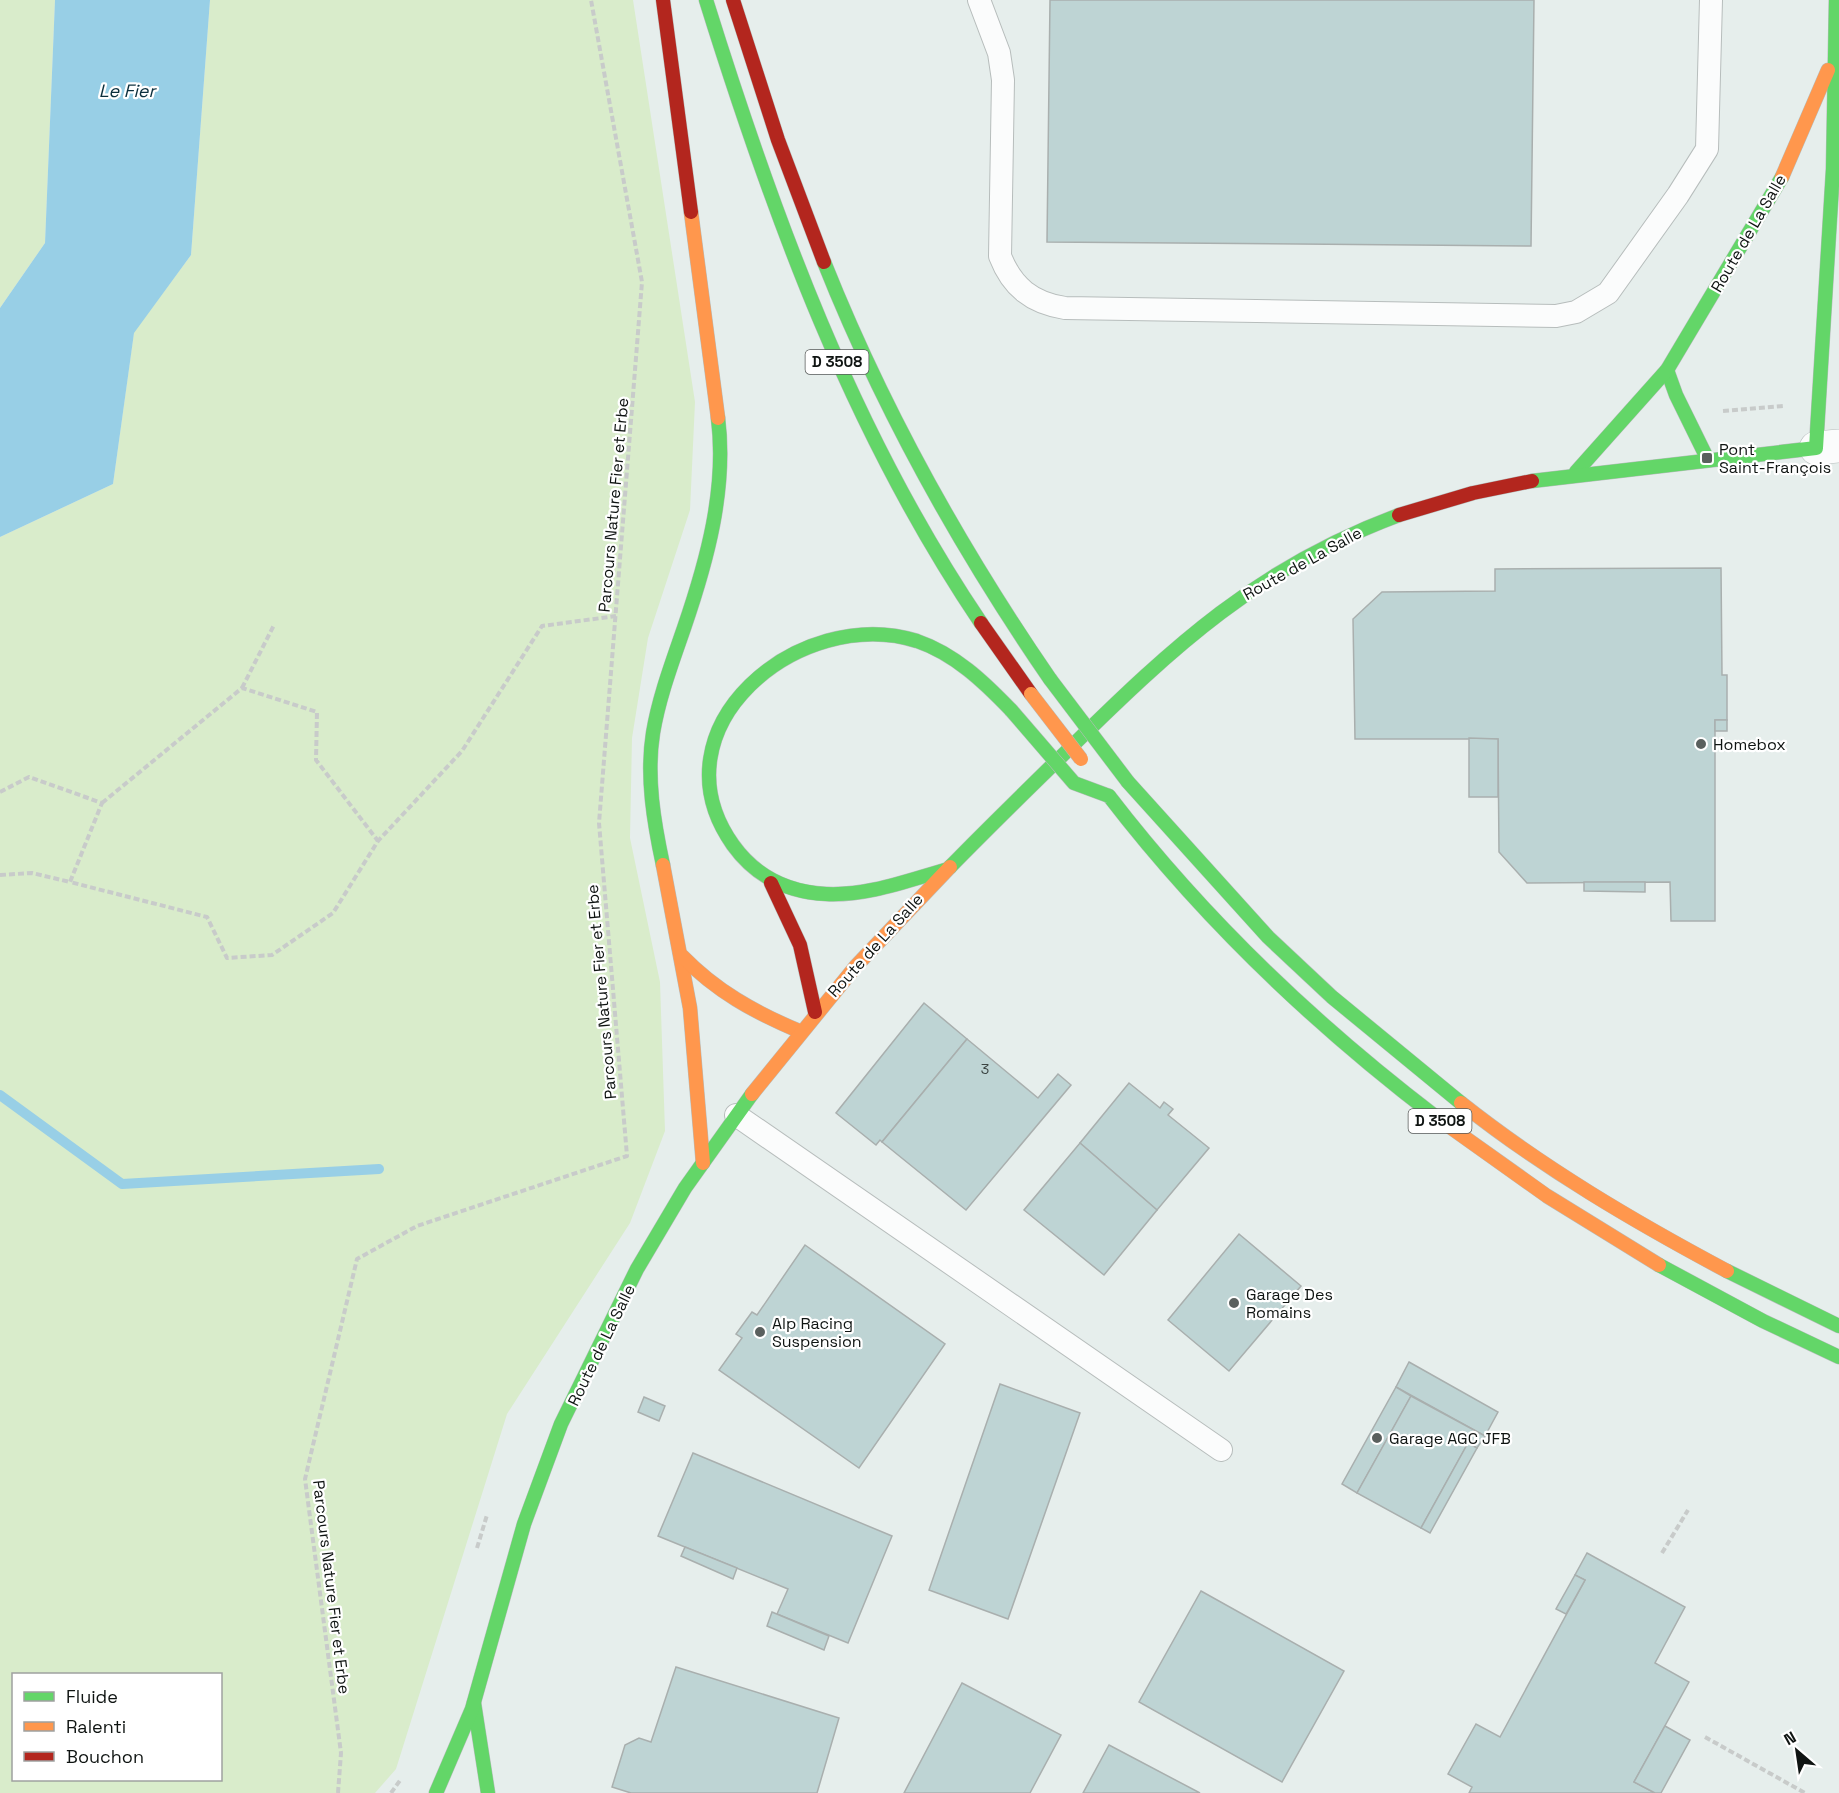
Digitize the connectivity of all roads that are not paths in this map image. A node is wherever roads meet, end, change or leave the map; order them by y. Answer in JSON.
{"nodes":[{"id":1,"x":663,"y":0,"type":"edge"},
{"id":2,"x":706,"y":0,"type":"edge"},
{"id":3,"x":733,"y":0,"type":"edge"},
{"id":4,"x":979,"y":0,"type":"edge"},
{"id":5,"x":1711,"y":0,"type":"edge"},
{"id":6,"x":1836,"y":0,"type":"edge"},
{"id":7,"x":1833,"y":58,"type":"junction"},
{"id":8,"x":1667,"y":369,"type":"junction"},
{"id":9,"x":1827,"y":447,"type":"edge"},
{"id":10,"x":1707,"y":458,"type":"junction"},
{"id":11,"x":1576,"y":472,"type":"junction"},
{"id":12,"x":1109,"y":796,"type":"junction"},
{"id":13,"x":945,"y":870,"type":"junction"},
{"id":14,"x":771,"y":884,"type":"junction"},
{"id":15,"x":682,"y":956,"type":"junction"},
{"id":16,"x":815,"y":1012,"type":"junction"},
{"id":17,"x":799,"y":1030,"type":"junction"},
{"id":18,"x":736,"y":1115,"type":"junction"},
{"id":19,"x":704,"y":1163,"type":"junction"},
{"id":20,"x":1839,"y":1326,"type":"edge"},
{"id":21,"x":1839,"y":1357,"type":"edge"},
{"id":22,"x":1221,"y":1450,"type":"dead end"},
{"id":23,"x":474,"y":1703,"type":"junction"},
{"id":24,"x":453,"y":1787,"type":"dead end"},
{"id":25,"x":436,"y":1793,"type":"edge"},
{"id":26,"x":488,"y":1793,"type":"edge"}],
"edges":[{"from":1,"to":15,"type":"main road"},
{"from":2,"to":12,"type":"main road","number":"D 3508","bridge":true},
{"from":3,"to":20,"type":"main road","number":"D 3508","bridge":true},
{"from":4,"to":5,"type":"lane"},
{"from":6,"to":7,"type":"main road","name":"Route de La Salle"},
{"from":7,"to":8,"type":"main road","name":"Route de La Salle"},
{"from":7,"to":9,"type":"main road","name":"Route de La Salle"},
{"from":8,"to":10,"type":"main road"},
{"from":8,"to":11,"type":"main road","name":"Route de La Salle"},
{"from":9,"to":10,"type":"main road","name":"Route de La Salle"},
{"from":10,"to":11,"type":"main road","name":"Route de La Salle"},
{"from":11,"to":13,"type":"main road","name":"Route de La Salle"},
{"from":12,"to":14,"type":"main road","bridge":true},
{"from":12,"to":21,"type":"main road","number":"D 3508"},
{"from":13,"to":14,"type":"main road"},
{"from":13,"to":16,"type":"main road","name":"Route de La Salle"},
{"from":14,"to":16,"type":"main road"},
{"from":15,"to":17,"type":"main road"},
{"from":15,"to":19,"type":"main road"},
{"from":16,"to":17,"type":"main road","name":"Route de La Salle"},
{"from":17,"to":18,"type":"main road","name":"Route de La Salle"},
{"from":18,"to":19,"type":"main road","name":"Route de La Salle"},
{"from":18,"to":22,"type":"lane"},
{"from":19,"to":23,"type":"main road","name":"Route de La Salle"},
{"from":23,"to":25,"type":"main road","name":"Route de La Salle"},
{"from":23,"to":26,"type":"main road","name":"Route de La Salle"},
{"from":24,"to":25,"type":"main road"}]}
